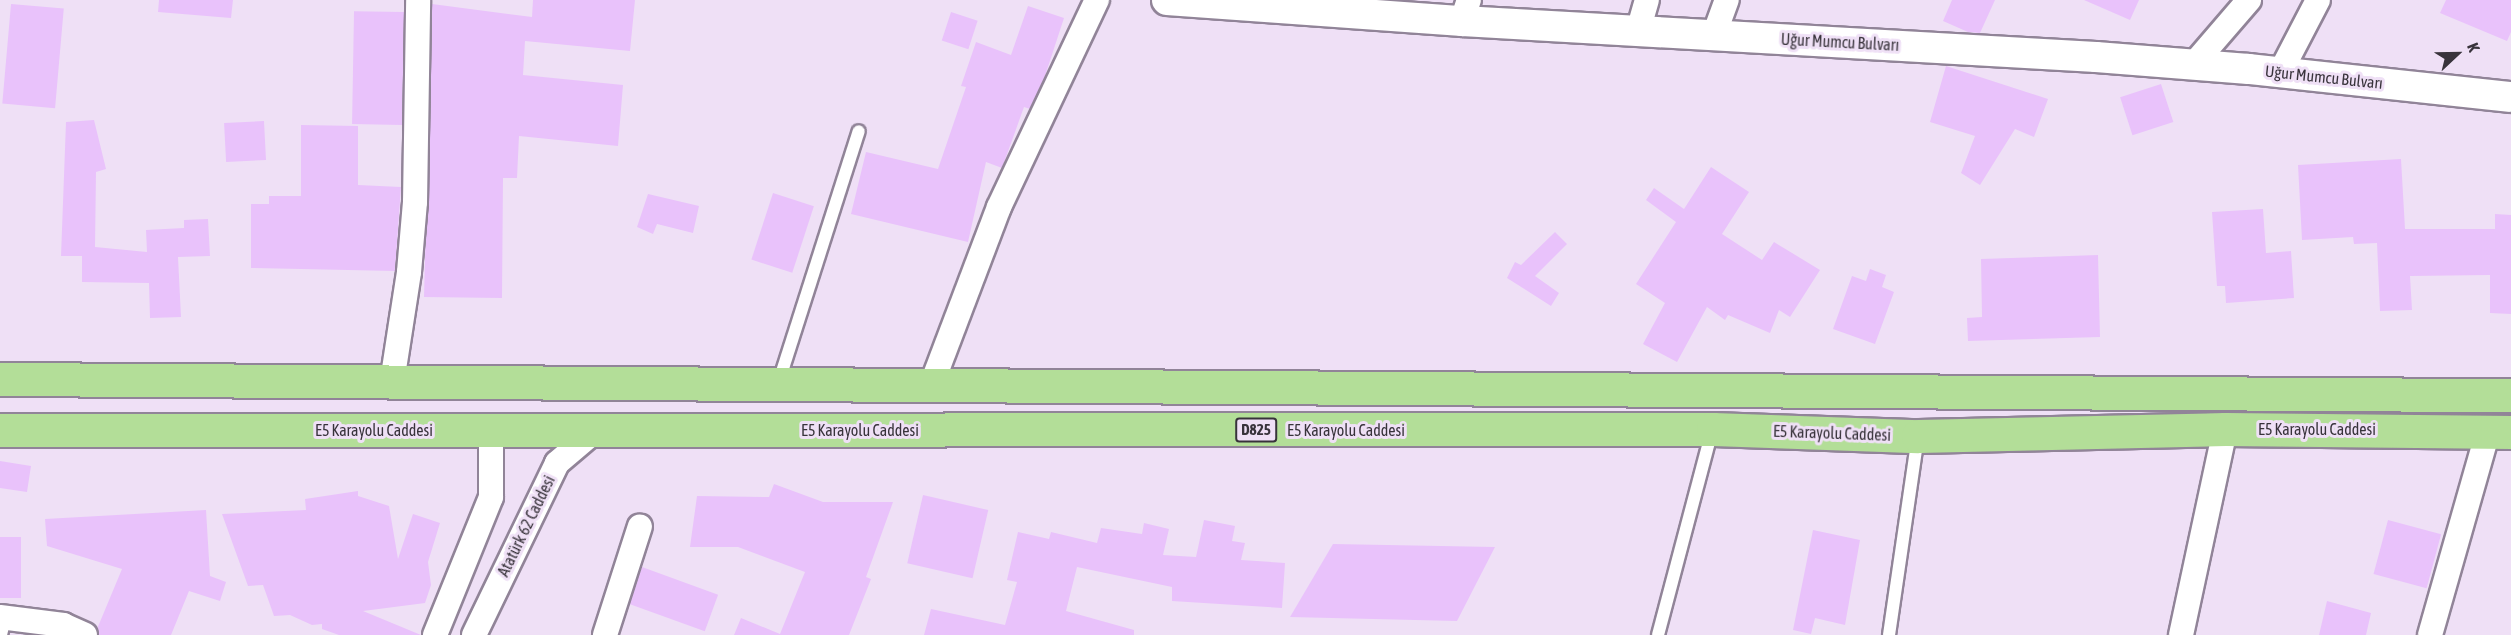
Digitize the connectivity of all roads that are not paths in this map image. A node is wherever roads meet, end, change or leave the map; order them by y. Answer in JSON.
{"nodes":[{"id":1,"x":418,"y":0,"type":"edge"},
{"id":2,"x":1097,"y":0,"type":"edge"},
{"id":3,"x":1167,"y":0,"type":"edge"},
{"id":4,"x":1647,"y":0,"type":"edge"},
{"id":5,"x":1728,"y":0,"type":"edge"},
{"id":6,"x":2249,"y":0,"type":"edge"},
{"id":7,"x":2318,"y":0,"type":"edge"},
{"id":8,"x":1465,"y":11,"type":"edge"},
{"id":9,"x":1638,"y":31,"type":"junction"},
{"id":10,"x":1714,"y":35,"type":"junction"},
{"id":11,"x":2193,"y":64,"type":"junction"},
{"id":12,"x":2280,"y":73,"type":"junction"},
{"id":13,"x":2511,"y":97,"type":"edge"},
{"id":14,"x":859,"y":131,"type":"dead end"},
{"id":15,"x":2511,"y":373,"type":"edge"},
{"id":16,"x":0,"y":379,"type":"edge"},
{"id":17,"x":392,"y":382,"type":"junction"},
{"id":18,"x":778,"y":385,"type":"junction"},
{"id":19,"x":931,"y":386,"type":"junction"},
{"id":20,"x":2511,"y":395,"type":"edge"},
{"id":21,"x":2321,"y":396,"type":"junction"},
{"id":22,"x":1713,"y":429,"type":"junction"},
{"id":23,"x":2225,"y":429,"type":"junction"},
{"id":24,"x":0,"y":430,"type":"edge"},
{"id":25,"x":491,"y":430,"type":"junction"},
{"id":26,"x":596,"y":430,"type":"junction"},
{"id":27,"x":2503,"y":432,"type":"edge"},
{"id":28,"x":1918,"y":436,"type":"junction"},
{"id":29,"x":640,"y":526,"type":"dead end"},
{"id":30,"x":2,"y":623,"type":"edge"},
{"id":31,"x":85,"y":635,"type":"edge"},
{"id":32,"x":435,"y":635,"type":"edge"},
{"id":33,"x":474,"y":635,"type":"edge"},
{"id":34,"x":605,"y":635,"type":"edge"},
{"id":35,"x":1658,"y":635,"type":"edge"},
{"id":36,"x":1889,"y":635,"type":"edge"},
{"id":37,"x":2181,"y":635,"type":"edge"},
{"id":38,"x":2430,"y":635,"type":"edge"}],
"edges":[{"from":1,"to":17,"type":"street"},
{"from":2,"to":19,"type":"street"},
{"from":3,"to":8,"type":"street","name":"Uğur Mumcu Bulvarı"},
{"from":4,"to":9,"type":"street"},
{"from":5,"to":10,"type":"street"},
{"from":6,"to":11,"type":"street"},
{"from":7,"to":12,"type":"street"},
{"from":8,"to":9,"type":"street","name":"Uğur Mumcu Bulvarı"},
{"from":9,"to":10,"type":"street","name":"Uğur Mumcu Bulvarı"},
{"from":10,"to":11,"type":"street","name":"Uğur Mumcu Bulvarı"},
{"from":11,"to":12,"type":"street","name":"Uğur Mumcu Bulvarı"},
{"from":12,"to":13,"type":"street","name":"Uğur Mumcu Bulvarı"},
{"from":14,"to":18,"type":"lane"},
{"from":15,"to":21,"type":"highway"},
{"from":16,"to":17,"type":"highway","name":"E5 Karayolu Caddesi"},
{"from":17,"to":18,"type":"highway","name":"E5 Karayolu Caddesi"},
{"from":18,"to":19,"type":"highway","name":"E5 Karayolu Caddesi"},
{"from":19,"to":21,"type":"highway","name":"E5 Karayolu Caddesi"},
{"from":20,"to":21,"type":"highway","name":"E5 Karayolu Caddesi"},
{"from":22,"to":26,"type":"highway","name":"E5 Karayolu Caddesi","number":"D825"},
{"from":22,"to":28,"type":"highway","name":"E5 Karayolu Caddesi","number":"D825"},
{"from":22,"to":35,"type":"lane"},
{"from":23,"to":27,"type":"highway","name":"E5 Karayolu Caddesi","number":"D825"},
{"from":23,"to":28,"type":"highway","name":"E5 Karayolu Caddesi","number":"D825"},
{"from":23,"to":37,"type":"street"},
{"from":24,"to":25,"type":"highway","name":"E5 Karayolu Caddesi","number":"D825"},
{"from":25,"to":26,"type":"highway","name":"E5 Karayolu Caddesi","number":"D825"},
{"from":25,"to":32,"type":"street"},
{"from":26,"to":33,"type":"street","name":"Atatürk 62 Caddesi"},
{"from":27,"to":38,"type":"street"},
{"from":28,"to":36,"type":"lane"},
{"from":29,"to":34,"type":"street"},
{"from":30,"to":31,"type":"street"}]}
